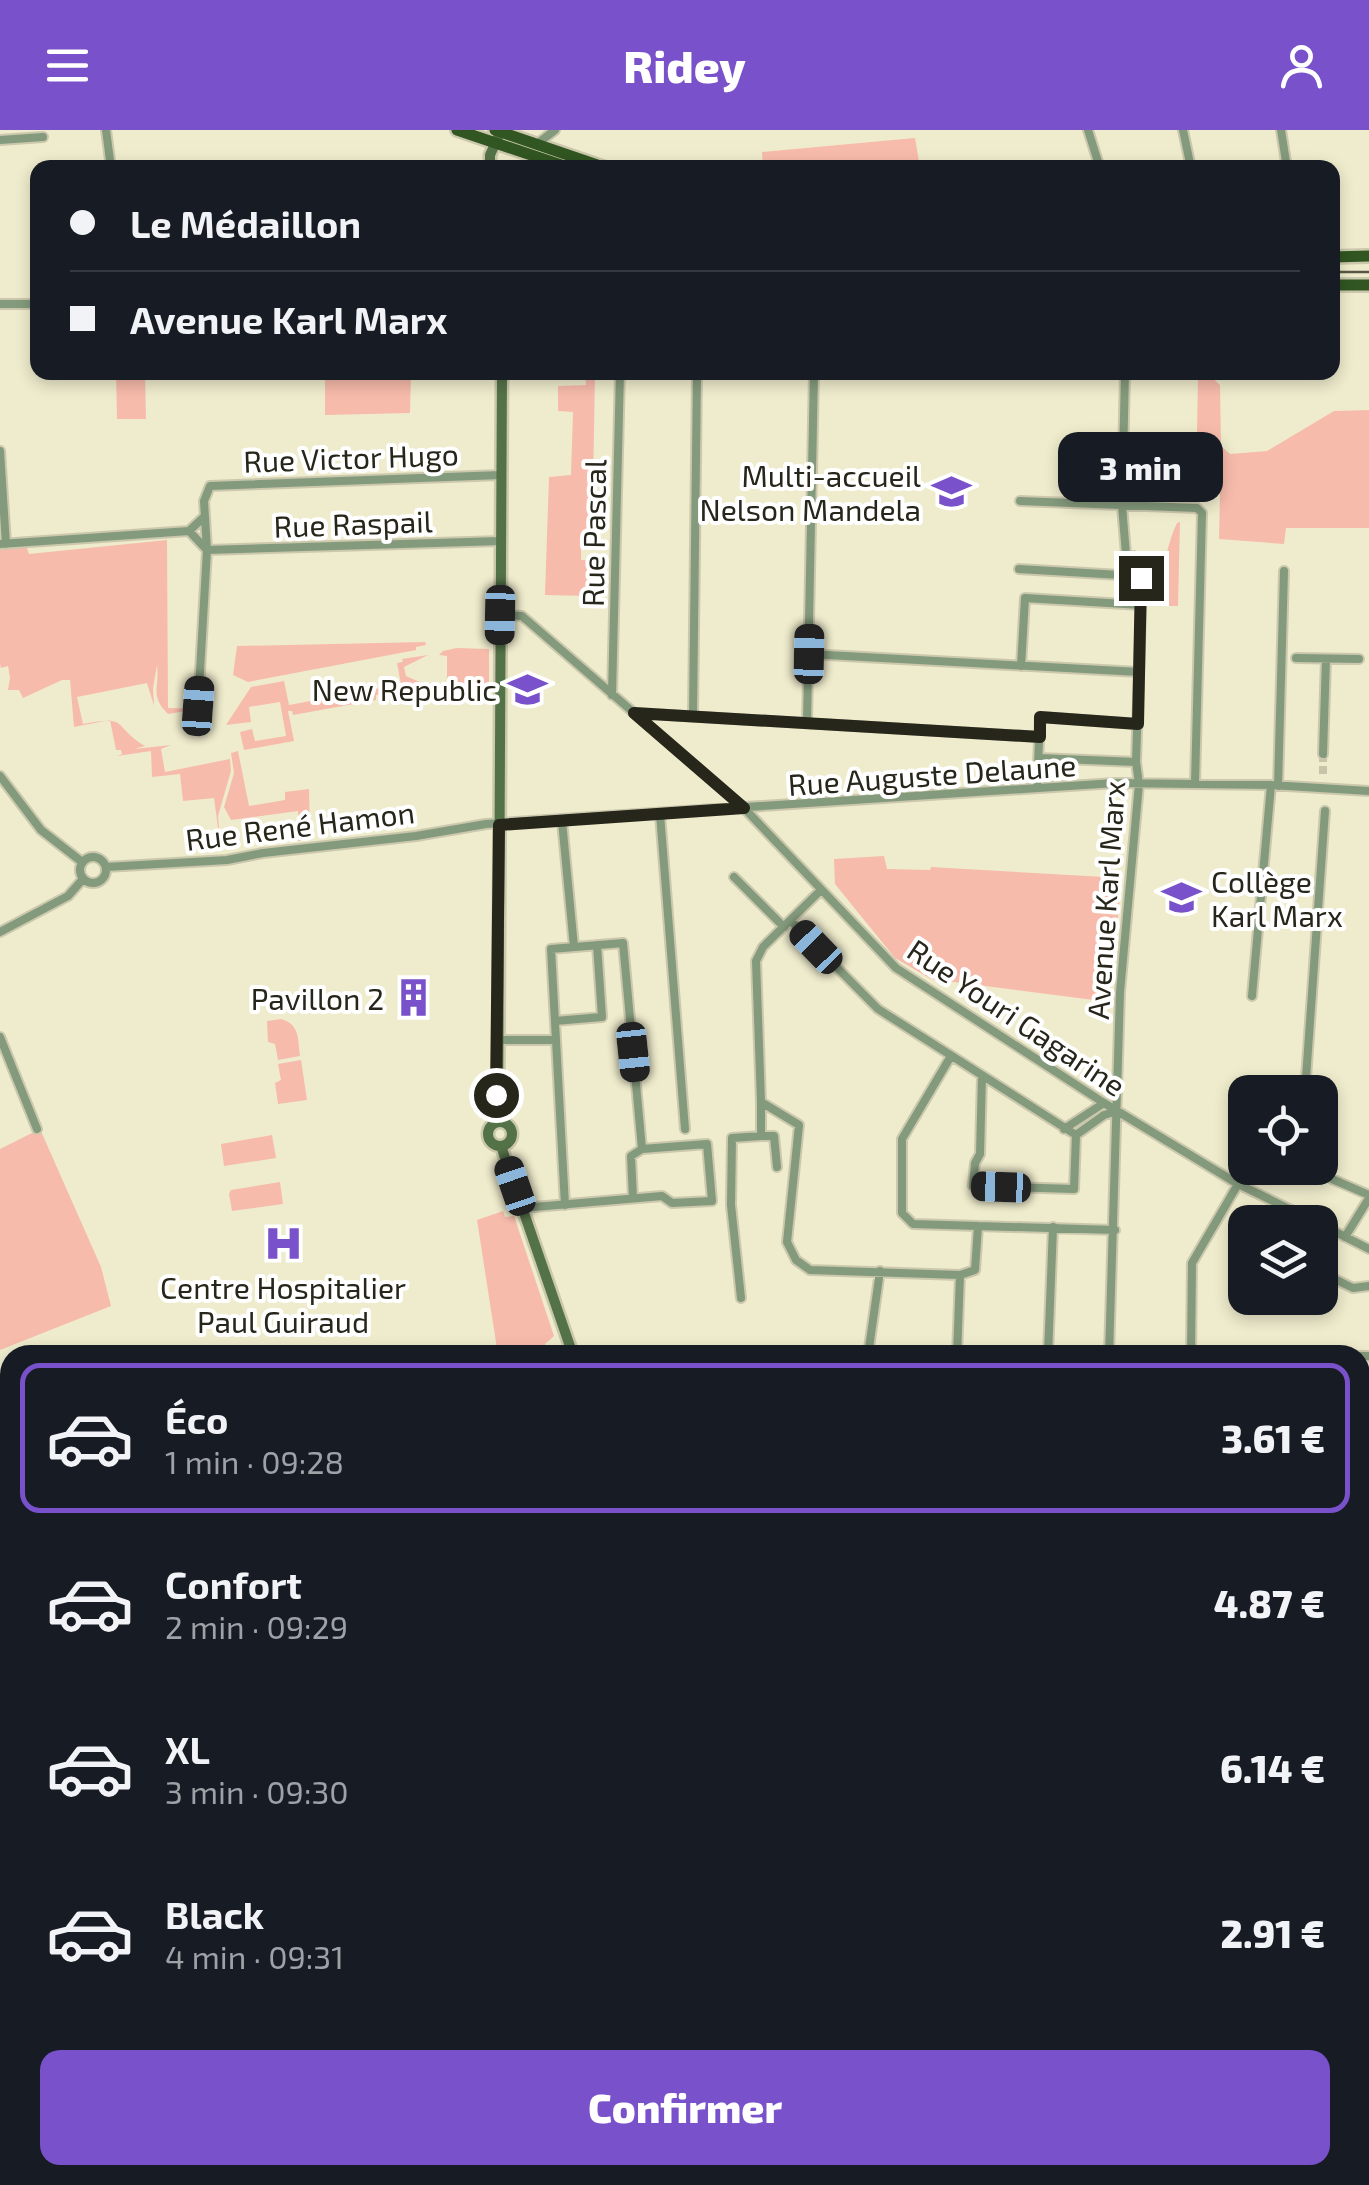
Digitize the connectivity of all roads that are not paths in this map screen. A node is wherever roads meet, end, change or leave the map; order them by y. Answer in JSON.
{"nodes":[{"id":1,"x":106,"y":130,"type":"edge"},
{"id":2,"x":457,"y":130,"type":"edge"},
{"id":3,"x":555,"y":130,"type":"edge"},
{"id":4,"x":1088,"y":130,"type":"edge"},
{"id":5,"x":1183,"y":130,"type":"edge"},
{"id":6,"x":1280,"y":130,"type":"edge"},
{"id":7,"x":496,"y":133,"type":"edge"},
{"id":8,"x":43,"y":137,"type":"dead end"},
{"id":9,"x":0,"y":140,"type":"edge"},
{"id":10,"x":537,"y":144,"type":"junction"},
{"id":11,"x":110,"y":160,"type":"edge"},
{"id":12,"x":490,"y":160,"type":"edge"},
{"id":13,"x":553,"y":160,"type":"edge"},
{"id":14,"x":583,"y":160,"type":"edge"},
{"id":15,"x":1097,"y":160,"type":"edge"},
{"id":16,"x":1190,"y":160,"type":"edge"},
{"id":17,"x":1286,"y":160,"type":"edge"},
{"id":18,"x":1369,"y":256,"type":"edge"},
{"id":19,"x":1340,"y":257,"type":"edge"},
{"id":20,"x":1340,"y":285,"type":"edge"},
{"id":21,"x":1369,"y":285,"type":"edge"},
{"id":22,"x":0,"y":304,"type":"edge"},
{"id":23,"x":30,"y":304,"type":"edge"},
{"id":24,"x":502,"y":380,"type":"edge"},
{"id":25,"x":620,"y":380,"type":"edge"},
{"id":26,"x":697,"y":380,"type":"edge"},
{"id":27,"x":814,"y":380,"type":"edge"},
{"id":28,"x":1126,"y":380,"type":"edge"},
{"id":29,"x":0,"y":451,"type":"edge"},
{"id":30,"x":501,"y":475,"type":"junction"},
{"id":31,"x":1020,"y":501,"type":"dead end"},
{"id":32,"x":1122,"y":506,"type":"junction"},
{"id":33,"x":205,"y":516,"type":"junction"},
{"id":34,"x":189,"y":531,"type":"junction"},
{"id":35,"x":500,"y":541,"type":"junction"},
{"id":36,"x":3,"y":544,"type":"edge"},
{"id":37,"x":207,"y":550,"type":"junction"},
{"id":38,"x":1019,"y":569,"type":"dead end"},
{"id":39,"x":1133,"y":570,"type":"junction"},
{"id":40,"x":1284,"y":570,"type":"dead end"},
{"id":41,"x":1141,"y":605,"type":"junction"},
{"id":42,"x":500,"y":615,"type":"junction"},
{"id":43,"x":809,"y":654,"type":"junction"},
{"id":44,"x":1296,"y":658,"type":"dead end"},
{"id":45,"x":1326,"y":658,"type":"junction"},
{"id":46,"x":1359,"y":659,"type":"dead end"},
{"id":47,"x":1021,"y":666,"type":"junction"},
{"id":48,"x":1139,"y":672,"type":"junction"},
{"id":49,"x":612,"y":695,"type":"junction"},
{"id":50,"x":198,"y":706,"type":"dead end"},
{"id":51,"x":634,"y":713,"type":"junction"},
{"id":52,"x":693,"y":716,"type":"junction"},
{"id":53,"x":807,"y":723,"type":"junction"},
{"id":54,"x":1138,"y":724,"type":"junction"},
{"id":55,"x":1040,"y":737,"type":"junction"},
{"id":56,"x":1324,"y":754,"type":"tunnel mouth"},
{"id":57,"x":1039,"y":758,"type":"junction"},
{"id":58,"x":1136,"y":762,"type":"junction"},
{"id":59,"x":1323,"y":774,"type":"tunnel mouth"},
{"id":60,"x":0,"y":776,"type":"edge"},
{"id":61,"x":1139,"y":784,"type":"junction"},
{"id":62,"x":1194,"y":784,"type":"junction"},
{"id":63,"x":1275,"y":785,"type":"junction"},
{"id":64,"x":1037,"y":788,"type":"junction"},
{"id":65,"x":1322,"y":788,"type":"junction"},
{"id":66,"x":1369,"y":791,"type":"edge"},
{"id":67,"x":744,"y":808,"type":"junction"},
{"id":68,"x":1325,"y":811,"type":"dead end"},
{"id":69,"x":660,"y":814,"type":"junction"},
{"id":70,"x":562,"y":821,"type":"junction"},
{"id":71,"x":499,"y":825,"type":"junction"},
{"id":72,"x":82,"y":862,"type":"junction"},
{"id":73,"x":106,"y":868,"type":"junction"},
{"id":74,"x":734,"y":877,"type":"dead end"},
{"id":75,"x":83,"y":879,"type":"junction"},
{"id":76,"x":822,"y":890,"type":"junction"},
{"id":77,"x":788,"y":924,"type":"junction"},
{"id":78,"x":0,"y":932,"type":"edge"},
{"id":79,"x":597,"y":946,"type":"junction"},
{"id":80,"x":574,"y":947,"type":"junction"},
{"id":81,"x":1252,"y":996,"type":"dead end"},
{"id":82,"x":555,"y":1021,"type":"junction"},
{"id":83,"x":0,"y":1037,"type":"edge"},
{"id":84,"x":498,"y":1040,"type":"junction"},
{"id":85,"x":555,"y":1040,"type":"junction"},
{"id":86,"x":951,"y":1056,"type":"junction"},
{"id":87,"x":1307,"y":1075,"type":"edge"},
{"id":88,"x":982,"y":1076,"type":"junction"},
{"id":89,"x":761,"y":1102,"type":"junction"},
{"id":90,"x":1104,"y":1103,"type":"junction"},
{"id":91,"x":1117,"y":1111,"type":"junction"},
{"id":92,"x":498,"y":1122,"type":"junction"},
{"id":93,"x":37,"y":1129,"type":"dead end"},
{"id":94,"x":685,"y":1129,"type":"dead end"},
{"id":95,"x":1064,"y":1129,"type":"junction"},
{"id":96,"x":1076,"y":1134,"type":"junction"},
{"id":97,"x":760,"y":1136,"type":"junction"},
{"id":98,"x":501,"y":1146,"type":"junction"},
{"id":99,"x":642,"y":1148,"type":"junction"},
{"id":100,"x":777,"y":1167,"type":"dead end"},
{"id":101,"x":1228,"y":1178,"type":"edge"},
{"id":102,"x":1338,"y":1182,"type":"edge"},
{"id":103,"x":1237,"y":1185,"type":"edge"},
{"id":104,"x":1240,"y":1185,"type":"edge"},
{"id":105,"x":1369,"y":1196,"type":"edge"},
{"id":106,"x":633,"y":1198,"type":"junction"},
{"id":107,"x":565,"y":1205,"type":"junction"},
{"id":108,"x":1273,"y":1205,"type":"edge"},
{"id":109,"x":523,"y":1208,"type":"junction"},
{"id":110,"x":978,"y":1226,"type":"junction"},
{"id":111,"x":1053,"y":1227,"type":"junction"},
{"id":112,"x":1115,"y":1230,"type":"junction"},
{"id":113,"x":1338,"y":1234,"type":"edge"},
{"id":114,"x":1345,"y":1237,"type":"junction"},
{"id":115,"x":1369,"y":1249,"type":"edge"},
{"id":116,"x":880,"y":1271,"type":"junction"},
{"id":117,"x":960,"y":1274,"type":"junction"},
{"id":118,"x":1338,"y":1281,"type":"edge"},
{"id":119,"x":1369,"y":1286,"type":"edge"},
{"id":120,"x":741,"y":1298,"type":"dead end"},
{"id":121,"x":570,"y":1345,"type":"edge"},
{"id":122,"x":869,"y":1345,"type":"edge"},
{"id":123,"x":957,"y":1345,"type":"edge"},
{"id":124,"x":1048,"y":1345,"type":"edge"},
{"id":125,"x":1110,"y":1345,"type":"edge"},
{"id":126,"x":1191,"y":1345,"type":"edge"}],
"edges":[{"from":1,"to":11,"type":"street"},
{"from":2,"to":7,"type":"main road"},
{"from":3,"to":10,"type":"street"},
{"from":4,"to":15,"type":"street"},
{"from":5,"to":16,"type":"street"},
{"from":6,"to":17,"type":"street"},
{"from":7,"to":10,"type":"main road"},
{"from":7,"to":12,"type":"main road"},
{"from":7,"to":13,"type":"main road"},
{"from":8,"to":9,"type":"street"},
{"from":10,"to":14,"type":"main road"},
{"from":18,"to":19,"type":"main road"},
{"from":20,"to":21,"type":"main road"},
{"from":22,"to":23,"type":"street"},
{"from":24,"to":30,"type":"main road"},
{"from":25,"to":49,"type":"street","name":"Rue Pascal"},
{"from":26,"to":52,"type":"street"},
{"from":27,"to":43,"type":"street"},
{"from":28,"to":32,"type":"street"},
{"from":29,"to":36,"type":"street"},
{"from":30,"to":33,"type":"street","name":"Rue Victor Hugo"},
{"from":30,"to":35,"type":"main road"},
{"from":31,"to":32,"type":"street"},
{"from":32,"to":39,"type":"street"},
{"from":32,"to":62,"type":"street"},
{"from":33,"to":34,"type":"street"},
{"from":33,"to":37,"type":"street"},
{"from":34,"to":36,"type":"street"},
{"from":34,"to":37,"type":"street"},
{"from":35,"to":37,"type":"street","name":"Rue Raspail"},
{"from":35,"to":42,"type":"main road"},
{"from":37,"to":50,"type":"street"},
{"from":38,"to":39,"type":"street"},
{"from":39,"to":41,"type":"street","name":"Avenue Karl Marx"},
{"from":40,"to":63,"type":"street"},
{"from":41,"to":47,"type":"street"},
{"from":41,"to":48,"type":"street","name":"Avenue Karl Marx"},
{"from":42,"to":49,"type":"street","name":"Rue Youri Gagarine"},
{"from":42,"to":71,"type":"main road"},
{"from":43,"to":47,"type":"street"},
{"from":43,"to":53,"type":"street"},
{"from":44,"to":45,"type":"street"},
{"from":45,"to":46,"type":"street"},
{"from":45,"to":56,"type":"street"},
{"from":47,"to":48,"type":"street"},
{"from":48,"to":54,"type":"street","name":"Avenue Karl Marx"},
{"from":49,"to":51,"type":"street","name":"Rue Youri Gagarine"},
{"from":51,"to":52,"type":"street"},
{"from":51,"to":67,"type":"street","name":"Rue Youri Gagarine"},
{"from":52,"to":53,"type":"street"},
{"from":53,"to":55,"type":"street"},
{"from":54,"to":55,"type":"street"},
{"from":54,"to":58,"type":"street","name":"Avenue Karl Marx"},
{"from":55,"to":57,"type":"street"},
{"from":57,"to":58,"type":"street"},
{"from":57,"to":64,"type":"street"},
{"from":58,"to":61,"type":"street","name":"Avenue Karl Marx"},
{"from":59,"to":65,"type":"street"},
{"from":60,"to":72,"type":"street","name":"Rue René Hamon"},
{"from":61,"to":62,"type":"street","name":"Rue Auguste Delaune"},
{"from":61,"to":64,"type":"street","name":"Rue Auguste Delaune"},
{"from":61,"to":91,"type":"street","name":"Avenue Karl Marx"},
{"from":62,"to":63,"type":"street","name":"Rue Auguste Delaune"},
{"from":63,"to":65,"type":"street","name":"Rue Auguste Delaune"},
{"from":63,"to":81,"type":"street"},
{"from":64,"to":67,"type":"street","name":"Rue Auguste Delaune"},
{"from":65,"to":66,"type":"street","name":"Rue Auguste Delaune"},
{"from":67,"to":69,"type":"street","name":"Rue Auguste Delaune"},
{"from":67,"to":76,"type":"street","name":"Rue Youri Gagarine"},
{"from":68,"to":87,"type":"street"},
{"from":69,"to":70,"type":"street","name":"Rue Auguste Delaune"},
{"from":69,"to":94,"type":"street"},
{"from":70,"to":71,"type":"street","name":"Rue Auguste Delaune"},
{"from":70,"to":80,"type":"street"},
{"from":71,"to":73,"type":"street","name":"Rue René Hamon"},
{"from":71,"to":84,"type":"main road"},
{"from":72,"to":73,"type":"street","name":"Rue René Hamon"},
{"from":72,"to":75,"type":"street"},
{"from":73,"to":75,"type":"street","name":"Rue René Hamon"},
{"from":74,"to":77,"type":"street"},
{"from":75,"to":78,"type":"street"},
{"from":76,"to":77,"type":"street"},
{"from":76,"to":90,"type":"street","name":"Rue Youri Gagarine"},
{"from":77,"to":86,"type":"street"},
{"from":77,"to":89,"type":"street"},
{"from":79,"to":80,"type":"street"},
{"from":79,"to":82,"type":"street"},
{"from":79,"to":99,"type":"street"},
{"from":80,"to":82,"type":"street"},
{"from":82,"to":85,"type":"street"},
{"from":83,"to":93,"type":"street"},
{"from":84,"to":85,"type":"street"},
{"from":84,"to":92,"type":"main road"},
{"from":85,"to":107,"type":"street"},
{"from":86,"to":88,"type":"street"},
{"from":86,"to":110,"type":"street"},
{"from":88,"to":95,"type":"street"},
{"from":88,"to":96,"type":"street"},
{"from":89,"to":97,"type":"street"},
{"from":89,"to":116,"type":"street"},
{"from":90,"to":91,"type":"street","name":"Rue Youri Gagarine"},
{"from":90,"to":95,"type":"street"},
{"from":91,"to":96,"type":"street"},
{"from":91,"to":101,"type":"street","name":"Rue Youri Gagarine"},
{"from":91,"to":112,"type":"street","name":"Avenue Karl Marx"},
{"from":92,"to":98,"type":"main road"},
{"from":92,"to":98,"type":"main road"},
{"from":95,"to":96,"type":"street"},
{"from":97,"to":100,"type":"street"},
{"from":97,"to":120,"type":"street"},
{"from":98,"to":109,"type":"main road"},
{"from":99,"to":106,"type":"street"},
{"from":99,"to":106,"type":"street"},
{"from":102,"to":105,"type":"street"},
{"from":103,"to":126,"type":"street"},
{"from":104,"to":108,"type":"street","name":"Rue Youri Gagarine"},
{"from":105,"to":114,"type":"street"},
{"from":106,"to":107,"type":"street"},
{"from":107,"to":109,"type":"street"},
{"from":109,"to":121,"type":"main road"},
{"from":110,"to":111,"type":"street"},
{"from":110,"to":117,"type":"street"},
{"from":111,"to":112,"type":"street"},
{"from":111,"to":124,"type":"street"},
{"from":112,"to":125,"type":"street","name":"Avenue Karl Marx"},
{"from":113,"to":114,"type":"street","name":"Rue Youri Gagarine"},
{"from":114,"to":115,"type":"street","name":"Rue Youri Gagarine"},
{"from":116,"to":117,"type":"street"},
{"from":116,"to":122,"type":"street"},
{"from":117,"to":123,"type":"street"},
{"from":118,"to":119,"type":"street"}]}
